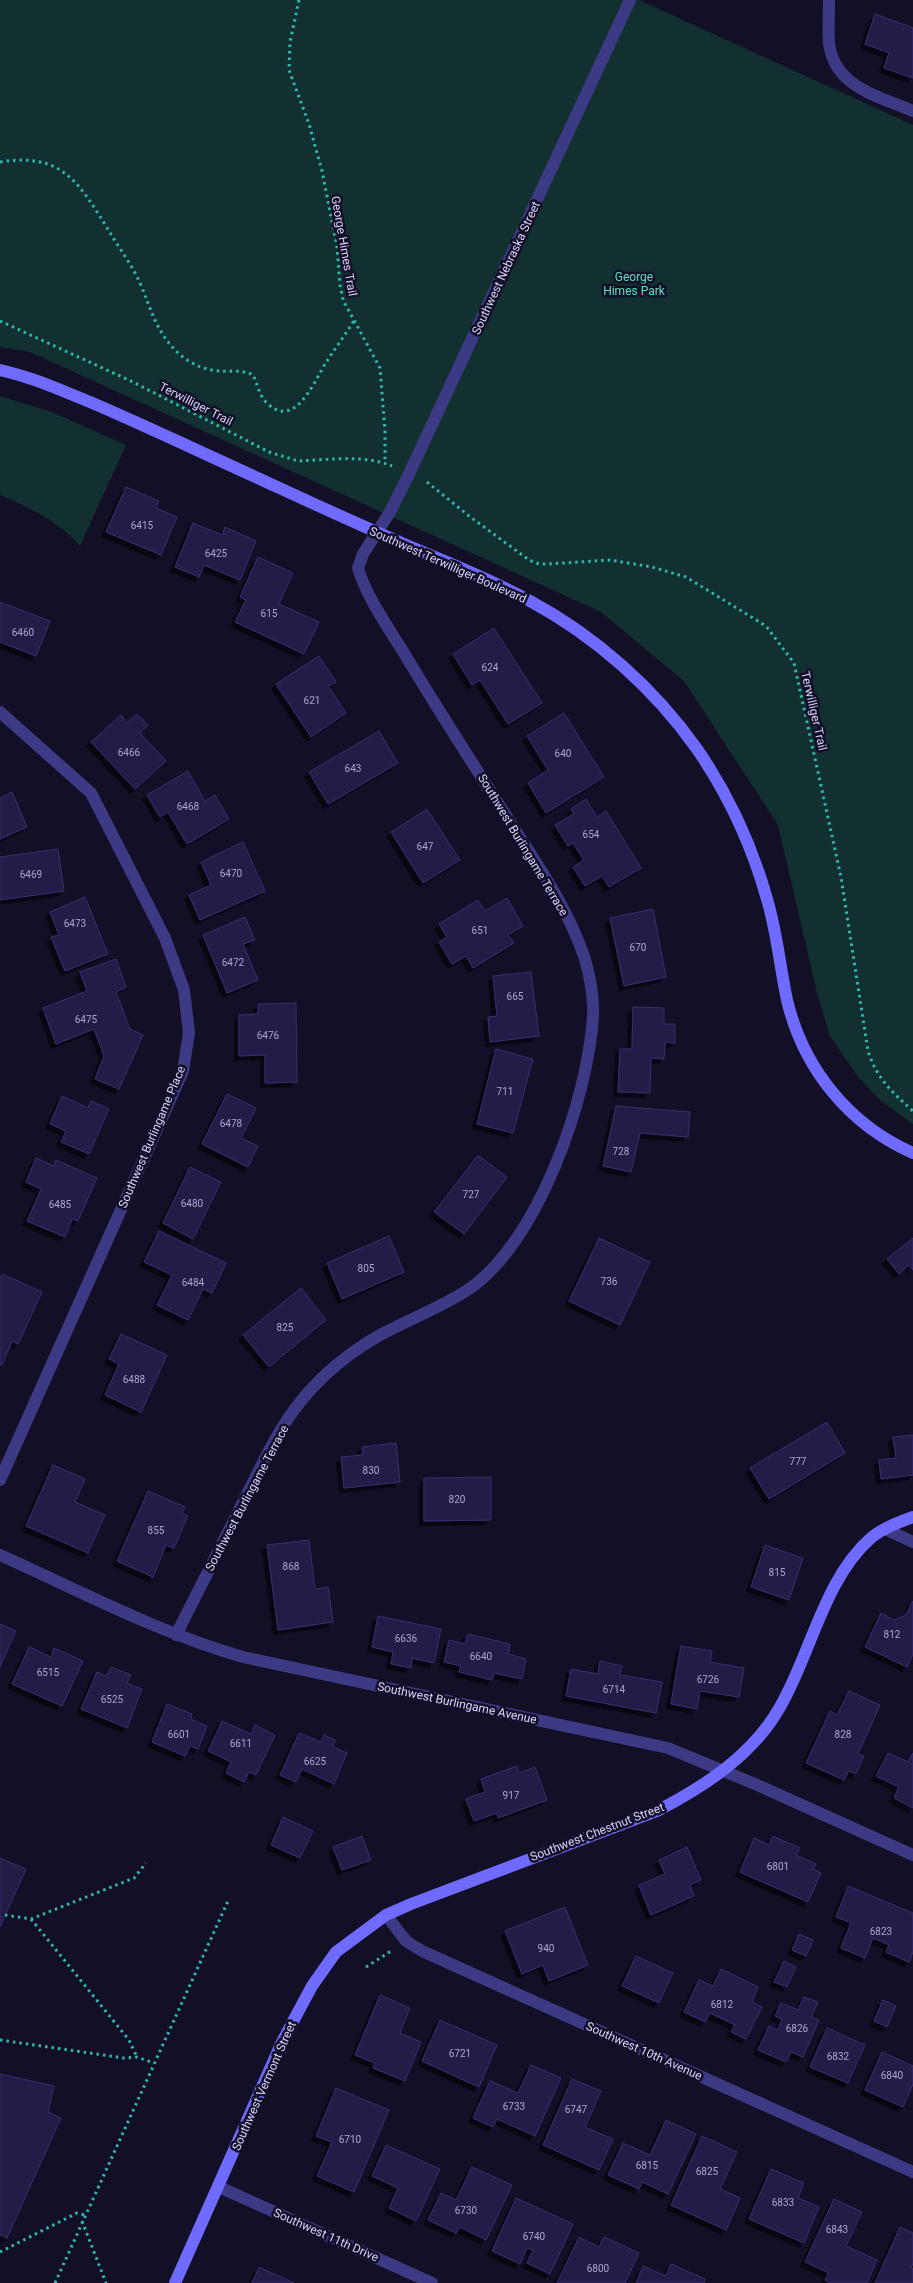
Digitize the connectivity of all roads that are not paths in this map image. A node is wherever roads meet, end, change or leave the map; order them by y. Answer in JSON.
{"nodes":[{"id":1,"x":630,"y":0,"type":"edge"},
{"id":2,"x":829,"y":0,"type":"edge"},
{"id":3,"x":913,"y":112,"type":"edge"},
{"id":4,"x":0,"y":370,"type":"edge"},
{"id":5,"x":377,"y":533,"type":"junction"},
{"id":6,"x":0,"y":712,"type":"edge"},
{"id":7,"x":913,"y":1153,"type":"edge"},
{"id":8,"x":0,"y":1480,"type":"edge"},
{"id":9,"x":913,"y":1517,"type":"edge"},
{"id":10,"x":884,"y":1529,"type":"junction"},
{"id":11,"x":913,"y":1542,"type":"edge"},
{"id":12,"x":0,"y":1555,"type":"edge"},
{"id":13,"x":176,"y":1635,"type":"junction"},
{"id":14,"x":722,"y":1771,"type":"junction"},
{"id":15,"x":913,"y":1855,"type":"edge"},
{"id":16,"x":386,"y":1915,"type":"junction"},
{"id":17,"x":913,"y":2172,"type":"edge"},
{"id":18,"x":219,"y":2187,"type":"junction"},
{"id":19,"x":175,"y":2283,"type":"edge"},
{"id":20,"x":432,"y":2283,"type":"edge"}],
"edges":[{"from":1,"to":5,"type":"street","name":"Southwest Nebraska Street"},
{"from":2,"to":3,"type":"street"},
{"from":4,"to":5,"type":"main road","name":"Southwest Terwilliger Boulevard"},
{"from":5,"to":7,"type":"main road","name":"Southwest Terwilliger Boulevard"},
{"from":5,"to":13,"type":"street","name":"Southwest Burlingame Terrace"},
{"from":6,"to":8,"type":"street","name":"Southwest Burlingame Place"},
{"from":9,"to":10,"type":"main road","name":"Southwest Chestnut Street"},
{"from":10,"to":11,"type":"street"},
{"from":10,"to":14,"type":"main road","name":"Southwest Chestnut Street"},
{"from":12,"to":13,"type":"street","name":"Southwest Burlingame Avenue"},
{"from":13,"to":14,"type":"street","name":"Southwest Burlingame Avenue"},
{"from":14,"to":15,"type":"street","name":"Southwest Burlingame Avenue"},
{"from":14,"to":16,"type":"main road","name":"Southwest Chestnut Street"},
{"from":16,"to":17,"type":"street","name":"Southwest 10th Avenue"},
{"from":16,"to":18,"type":"main road","name":"Southwest Vermont Street"},
{"from":18,"to":19,"type":"main road","name":"Southwest Vermont Street"},
{"from":18,"to":20,"type":"street","name":"Southwest 11th Drive"}]}
